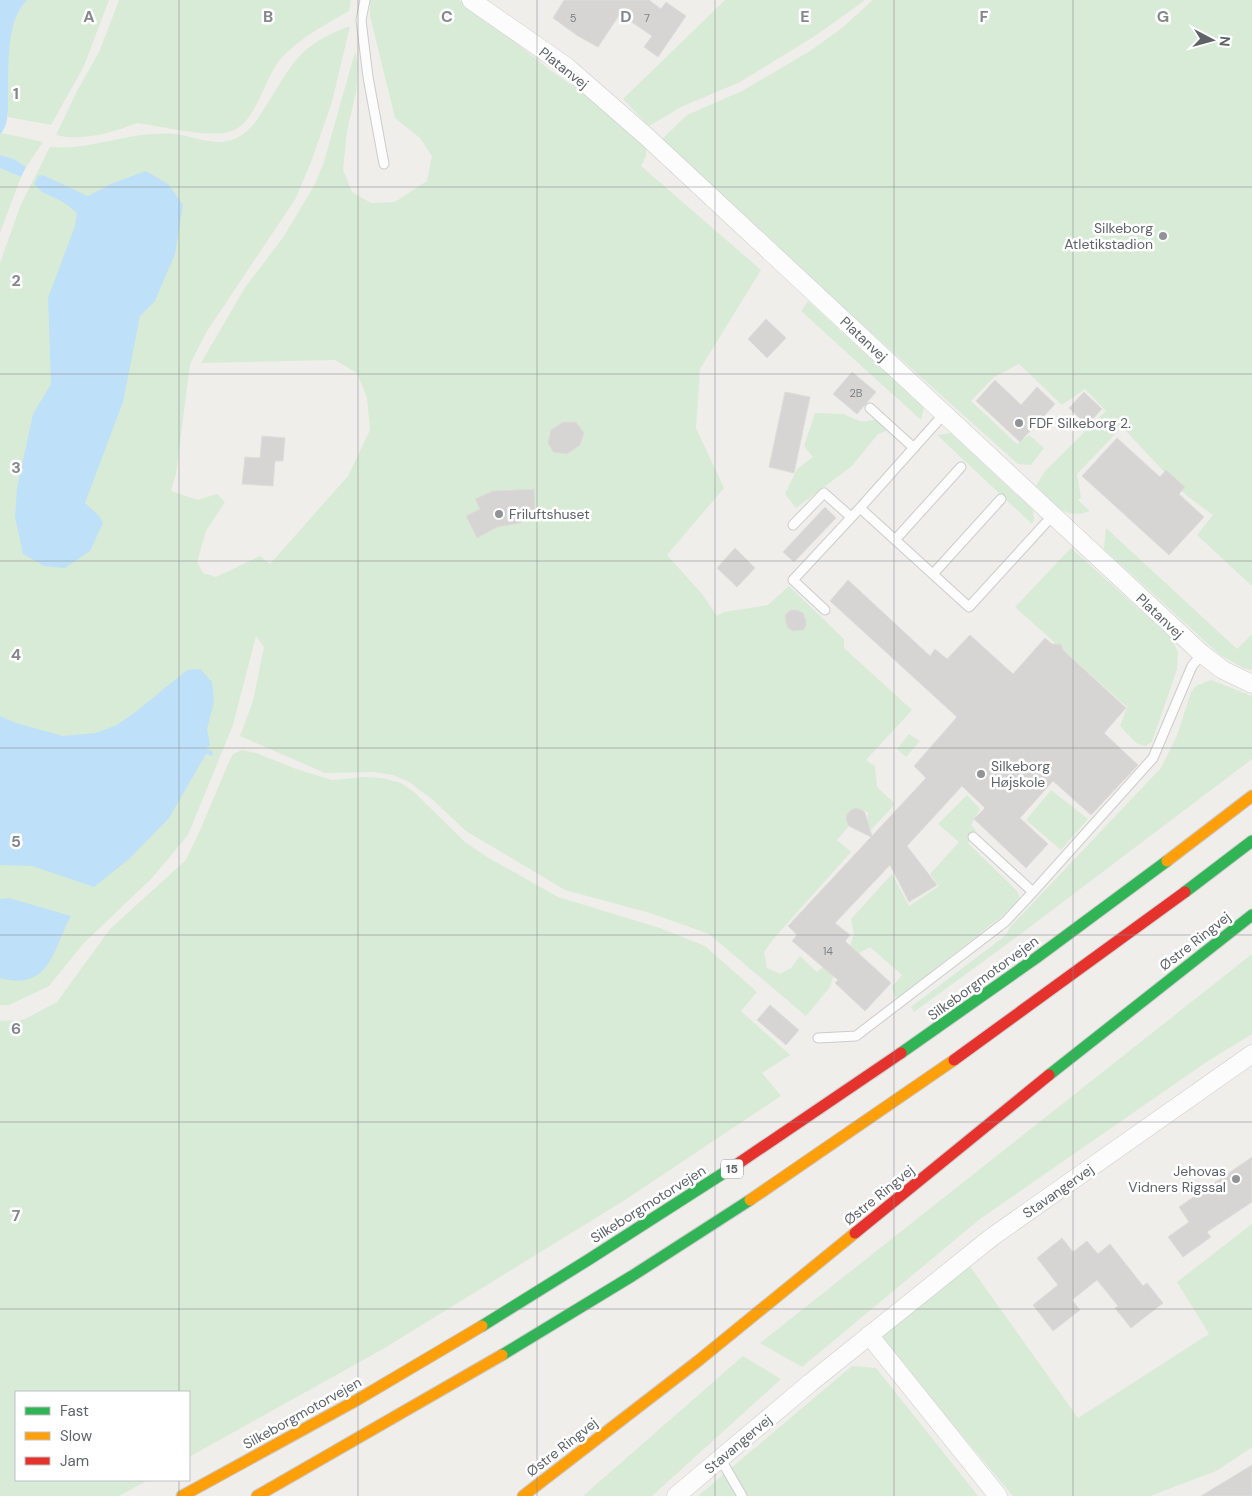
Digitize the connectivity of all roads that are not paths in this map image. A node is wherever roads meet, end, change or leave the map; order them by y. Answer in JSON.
{"nodes":[{"id":1,"x":365,"y":0,"type":"edge"},
{"id":2,"x":471,"y":0,"type":"edge"},
{"id":3,"x":384,"y":164,"type":"dead end"},
{"id":4,"x":870,"y":408,"type":"dead end"},
{"id":5,"x":944,"y":414,"type":"junction"},
{"id":6,"x":914,"y":448,"type":"junction"},
{"id":7,"x":961,"y":467,"type":"dead end"},
{"id":8,"x":1001,"y":499,"type":"dead end"},
{"id":9,"x":860,"y":508,"type":"junction"},
{"id":10,"x":1053,"y":515,"type":"junction"},
{"id":11,"x":851,"y":517,"type":"junction"},
{"id":12,"x":793,"y":525,"type":"dead end"},
{"id":13,"x":895,"y":540,"type":"junction"},
{"id":14,"x":933,"y":574,"type":"junction"},
{"id":15,"x":824,"y":610,"type":"dead end"},
{"id":16,"x":1202,"y":654,"type":"junction"},
{"id":17,"x":1252,"y":684,"type":"edge"},
{"id":18,"x":1252,"y":796,"type":"edge"},
{"id":19,"x":973,"y":837,"type":"dead end"},
{"id":20,"x":1252,"y":841,"type":"edge"},
{"id":21,"x":1033,"y":892,"type":"junction"},
{"id":22,"x":1252,"y":915,"type":"edge"},
{"id":23,"x":818,"y":1038,"type":"dead end"},
{"id":24,"x":1252,"y":1054,"type":"edge"},
{"id":25,"x":868,"y":1335,"type":"junction"},
{"id":26,"x":720,"y":1458,"type":"junction"},
{"id":27,"x":182,"y":1496,"type":"edge"},
{"id":28,"x":257,"y":1496,"type":"edge"},
{"id":29,"x":523,"y":1496,"type":"edge"},
{"id":30,"x":676,"y":1496,"type":"edge"},
{"id":31,"x":742,"y":1496,"type":"edge"},
{"id":32,"x":998,"y":1496,"type":"edge"}],
"edges":[{"from":1,"to":3,"type":"lane"},
{"from":2,"to":5,"type":"street","name":"Platanvej"},
{"from":4,"to":6,"type":"lane"},
{"from":5,"to":6,"type":"lane"},
{"from":5,"to":10,"type":"street","name":"Platanvej"},
{"from":6,"to":9,"type":"lane"},
{"from":7,"to":13,"type":"lane"},
{"from":8,"to":14,"type":"lane"},
{"from":9,"to":11,"type":"lane"},
{"from":9,"to":13,"type":"lane"},
{"from":10,"to":14,"type":"lane"},
{"from":10,"to":16,"type":"street","name":"Platanvej"},
{"from":11,"to":12,"type":"lane"},
{"from":11,"to":15,"type":"lane"},
{"from":13,"to":14,"type":"lane"},
{"from":16,"to":17,"type":"street","name":"Platanvej"},
{"from":16,"to":21,"type":"lane"},
{"from":18,"to":27,"type":"main road","name":"Silkeborgmotorvejen","number":"15"},
{"from":19,"to":21,"type":"lane"},
{"from":20,"to":28,"type":"main road"},
{"from":21,"to":23,"type":"lane"},
{"from":22,"to":29,"type":"main road","name":"Østre Ringvej"},
{"from":24,"to":25,"type":"street","name":"Stavangervej"},
{"from":25,"to":26,"type":"street","name":"Stavangervej"},
{"from":25,"to":32,"type":"street"},
{"from":26,"to":30,"type":"street","name":"Stavangervej"},
{"from":26,"to":31,"type":"lane"}]}
